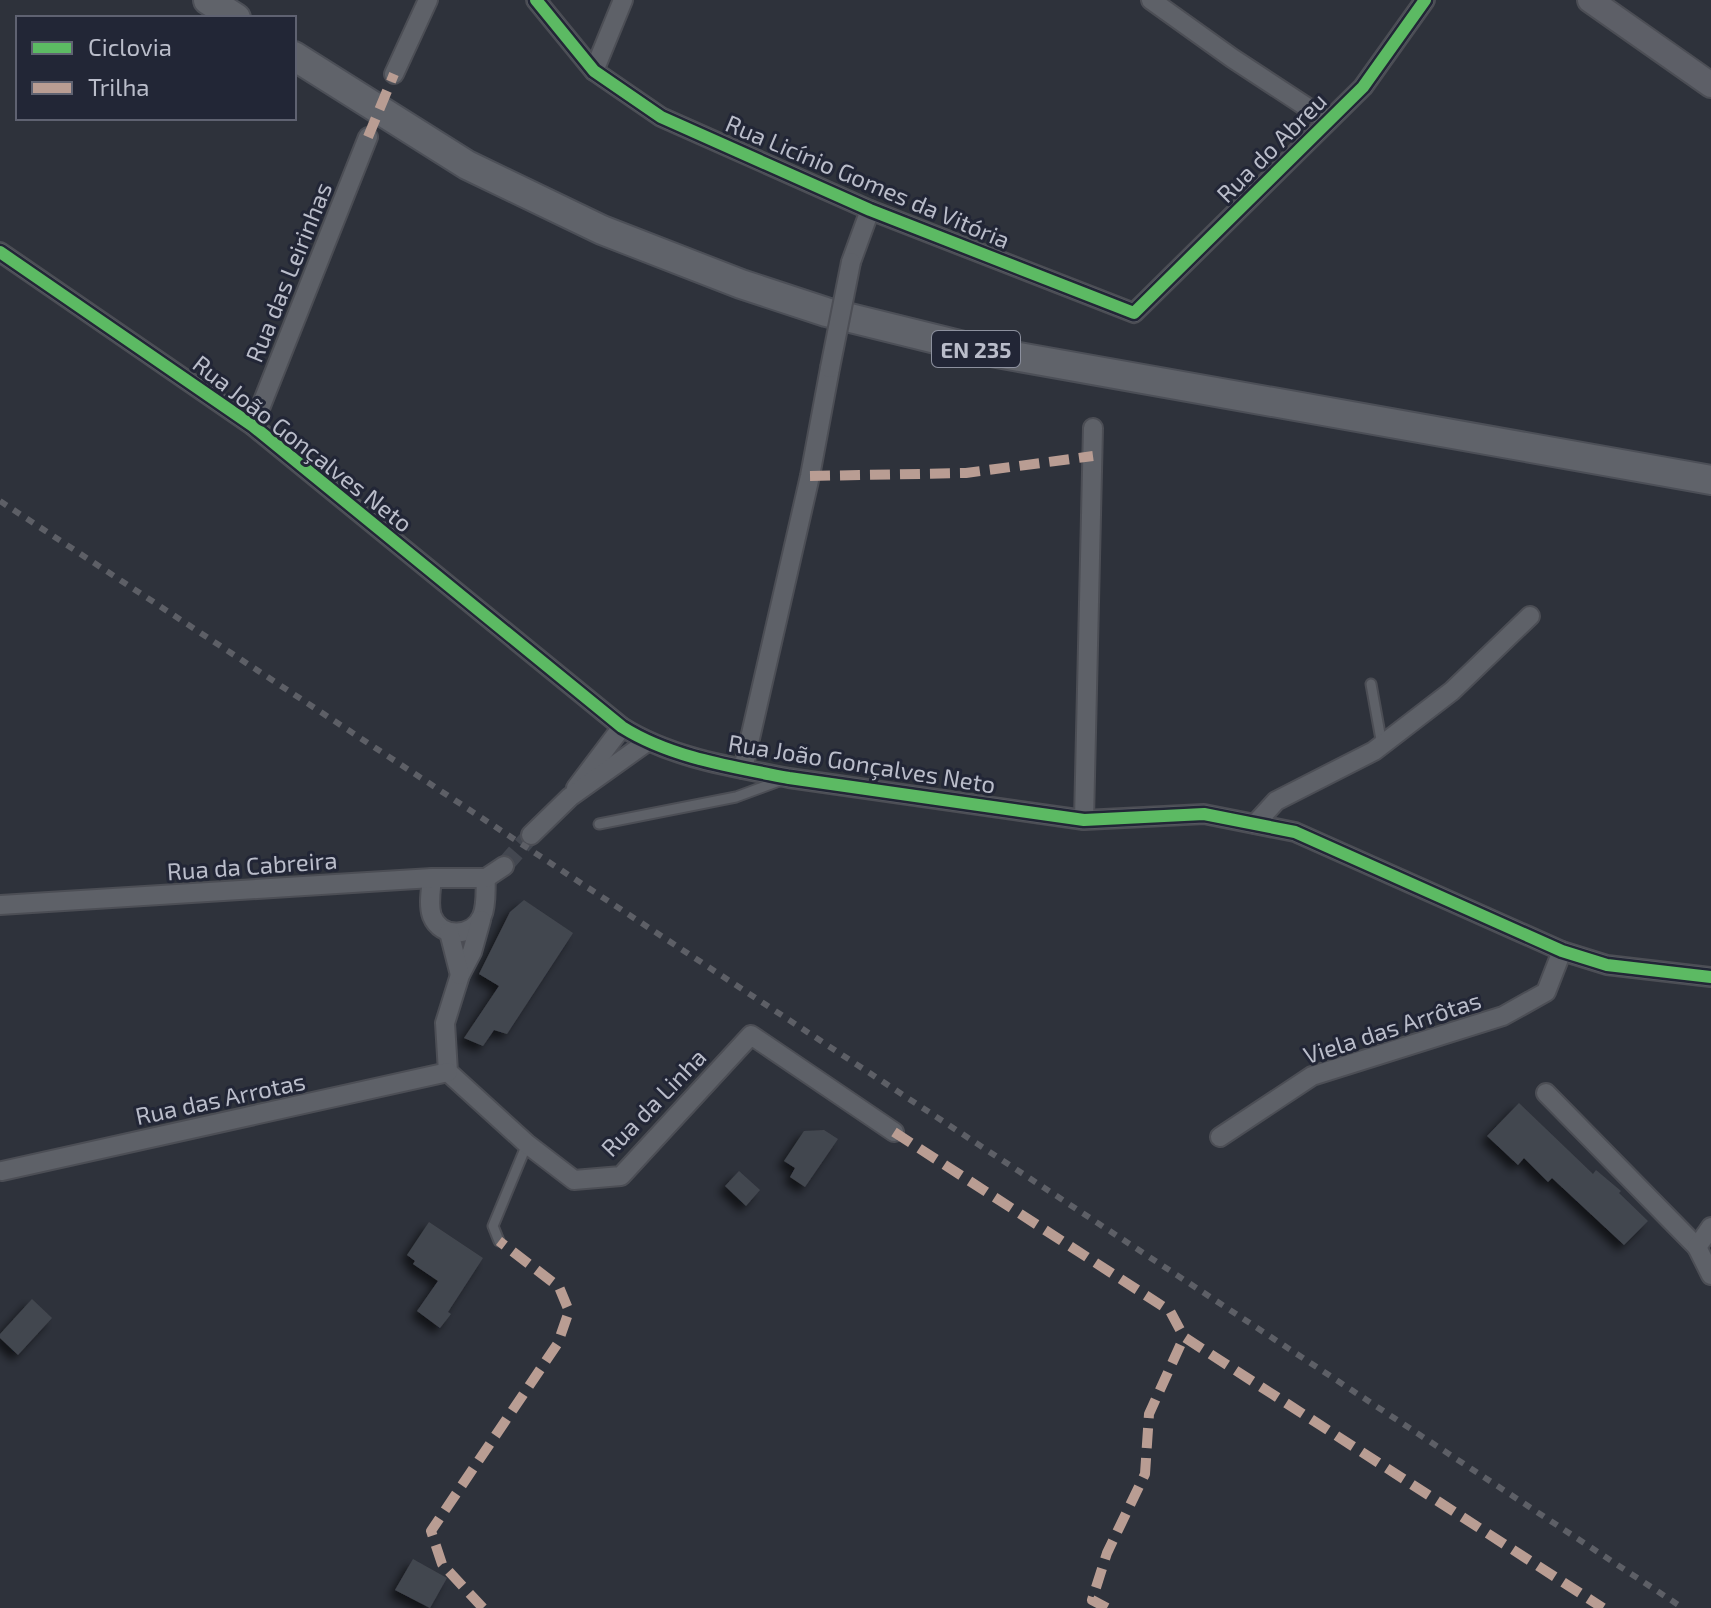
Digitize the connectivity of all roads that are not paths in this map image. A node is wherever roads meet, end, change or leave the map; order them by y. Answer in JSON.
{"nodes":[{"id":1,"x":208,"y":0,"type":"edge"},
{"id":2,"x":428,"y":0,"type":"edge"},
{"id":3,"x":536,"y":0,"type":"edge"},
{"id":4,"x":623,"y":0,"type":"edge"},
{"id":5,"x":1151,"y":0,"type":"edge"},
{"id":6,"x":1425,"y":0,"type":"edge"},
{"id":7,"x":1590,"y":0,"type":"edge"},
{"id":8,"x":233,"y":16,"type":"edge"},
{"id":9,"x":296,"y":57,"type":"edge"},
{"id":10,"x":594,"y":71,"type":"junction"},
{"id":11,"x":394,"y":74,"type":"dead end"},
{"id":12,"x":1711,"y":85,"type":"edge"},
{"id":13,"x":1328,"y":121,"type":"junction"},
{"id":14,"x":368,"y":137,"type":"dead end"},
{"id":15,"x":870,"y":210,"type":"junction"},
{"id":16,"x":0,"y":252,"type":"edge"},
{"id":17,"x":1134,"y":313,"type":"joint"},
{"id":18,"x":253,"y":426,"type":"junction"},
{"id":19,"x":1093,"y":428,"type":"dead end"},
{"id":20,"x":1711,"y":480,"type":"edge"},
{"id":21,"x":1530,"y":616,"type":"dead end"},
{"id":22,"x":1371,"y":684,"type":"dead end"},
{"id":23,"x":622,"y":727,"type":"junction"},
{"id":24,"x":647,"y":742,"type":"junction"},
{"id":25,"x":1382,"y":745,"type":"junction"},
{"id":26,"x":743,"y":769,"type":"junction"},
{"id":27,"x":789,"y":778,"type":"junction"},
{"id":28,"x":570,"y":797,"type":"junction"},
{"id":29,"x":1084,"y":820,"type":"junction"},
{"id":30,"x":599,"y":824,"type":"dead end"},
{"id":31,"x":1255,"y":824,"type":"junction"},
{"id":32,"x":531,"y":835,"type":"tunnel mouth"},
{"id":33,"x":504,"y":866,"type":"tunnel mouth"},
{"id":34,"x":432,"y":878,"type":"junction"},
{"id":35,"x":486,"y":878,"type":"junction"},
{"id":36,"x":0,"y":905,"type":"edge"},
{"id":37,"x":481,"y":920,"type":"junction"},
{"id":38,"x":449,"y":932,"type":"junction"},
{"id":39,"x":1562,"y":951,"type":"junction"},
{"id":40,"x":460,"y":975,"type":"junction"},
{"id":41,"x":1711,"y":977,"type":"edge"},
{"id":42,"x":448,"y":1072,"type":"junction"},
{"id":43,"x":1546,"y":1093,"type":"dead end"},
{"id":44,"x":894,"y":1132,"type":"dead end"},
{"id":45,"x":1220,"y":1137,"type":"dead end"},
{"id":46,"x":527,"y":1144,"type":"junction"},
{"id":47,"x":2,"y":1171,"type":"dead end"},
{"id":48,"x":1711,"y":1227,"type":"edge"},
{"id":49,"x":499,"y":1241,"type":"dead end"},
{"id":50,"x":1697,"y":1247,"type":"junction"},
{"id":51,"x":1711,"y":1275,"type":"edge"}],
"edges":[{"from":1,"to":8,"type":"main road"},
{"from":2,"to":11,"type":"street"},
{"from":3,"to":10,"type":"street","name":"Rua Licínio Gomes da Vitória"},
{"from":4,"to":10,"type":"street"},
{"from":5,"to":13,"type":"street"},
{"from":6,"to":13,"type":"street","name":"Rua do Abreu"},
{"from":7,"to":12,"type":"main road"},
{"from":9,"to":20,"type":"main road","number":"EN 235"},
{"from":10,"to":15,"type":"street","name":"Rua Licínio Gomes da Vitória"},
{"from":13,"to":17,"type":"street","name":"Rua do Abreu"},
{"from":14,"to":18,"type":"street","name":"Rua das Leirinhas"},
{"from":15,"to":17,"type":"street","name":"Rua Licínio Gomes da Vitória"},
{"from":15,"to":26,"type":"street","bridge":true},
{"from":16,"to":18,"type":"street","name":"Rua João Gonçalves Neto"},
{"from":18,"to":23,"type":"street","name":"Rua João Gonçalves Neto"},
{"from":19,"to":29,"type":"street"},
{"from":21,"to":25,"type":"street"},
{"from":22,"to":25,"type":"lane"},
{"from":23,"to":24,"type":"street","name":"Rua João Gonçalves Neto"},
{"from":23,"to":28,"type":"street"},
{"from":24,"to":26,"type":"street","name":"Rua João Gonçalves Neto"},
{"from":24,"to":28,"type":"street"},
{"from":25,"to":31,"type":"street"},
{"from":26,"to":27,"type":"street","name":"Rua João Gonçalves Neto"},
{"from":27,"to":29,"type":"street","name":"Rua João Gonçalves Neto"},
{"from":27,"to":30,"type":"lane"},
{"from":28,"to":32,"type":"street"},
{"from":29,"to":31,"type":"street","name":"Rua João Gonçalves Neto"},
{"from":31,"to":39,"type":"street","name":"Rua João Gonçalves Neto"},
{"from":33,"to":35,"type":"street"},
{"from":34,"to":35,"type":"street","name":"Rua da Cabreira"},
{"from":34,"to":36,"type":"street","name":"Rua da Cabreira"},
{"from":34,"to":38,"type":"street"},
{"from":35,"to":37,"type":"street"},
{"from":37,"to":38,"type":"street"},
{"from":37,"to":40,"type":"street"},
{"from":38,"to":40,"type":"street"},
{"from":39,"to":41,"type":"street","name":"Rua João Gonçalves Neto"},
{"from":39,"to":45,"type":"street","name":"Viela das Arrôtas"},
{"from":40,"to":42,"type":"street"},
{"from":42,"to":46,"type":"street","name":"Rua da Linha"},
{"from":42,"to":47,"type":"street","name":"Rua das Arrotas"},
{"from":43,"to":50,"type":"street"},
{"from":44,"to":46,"type":"street","name":"Rua da Linha"},
{"from":46,"to":49,"type":"lane"},
{"from":48,"to":50,"type":"street"},
{"from":50,"to":51,"type":"street"}]}
